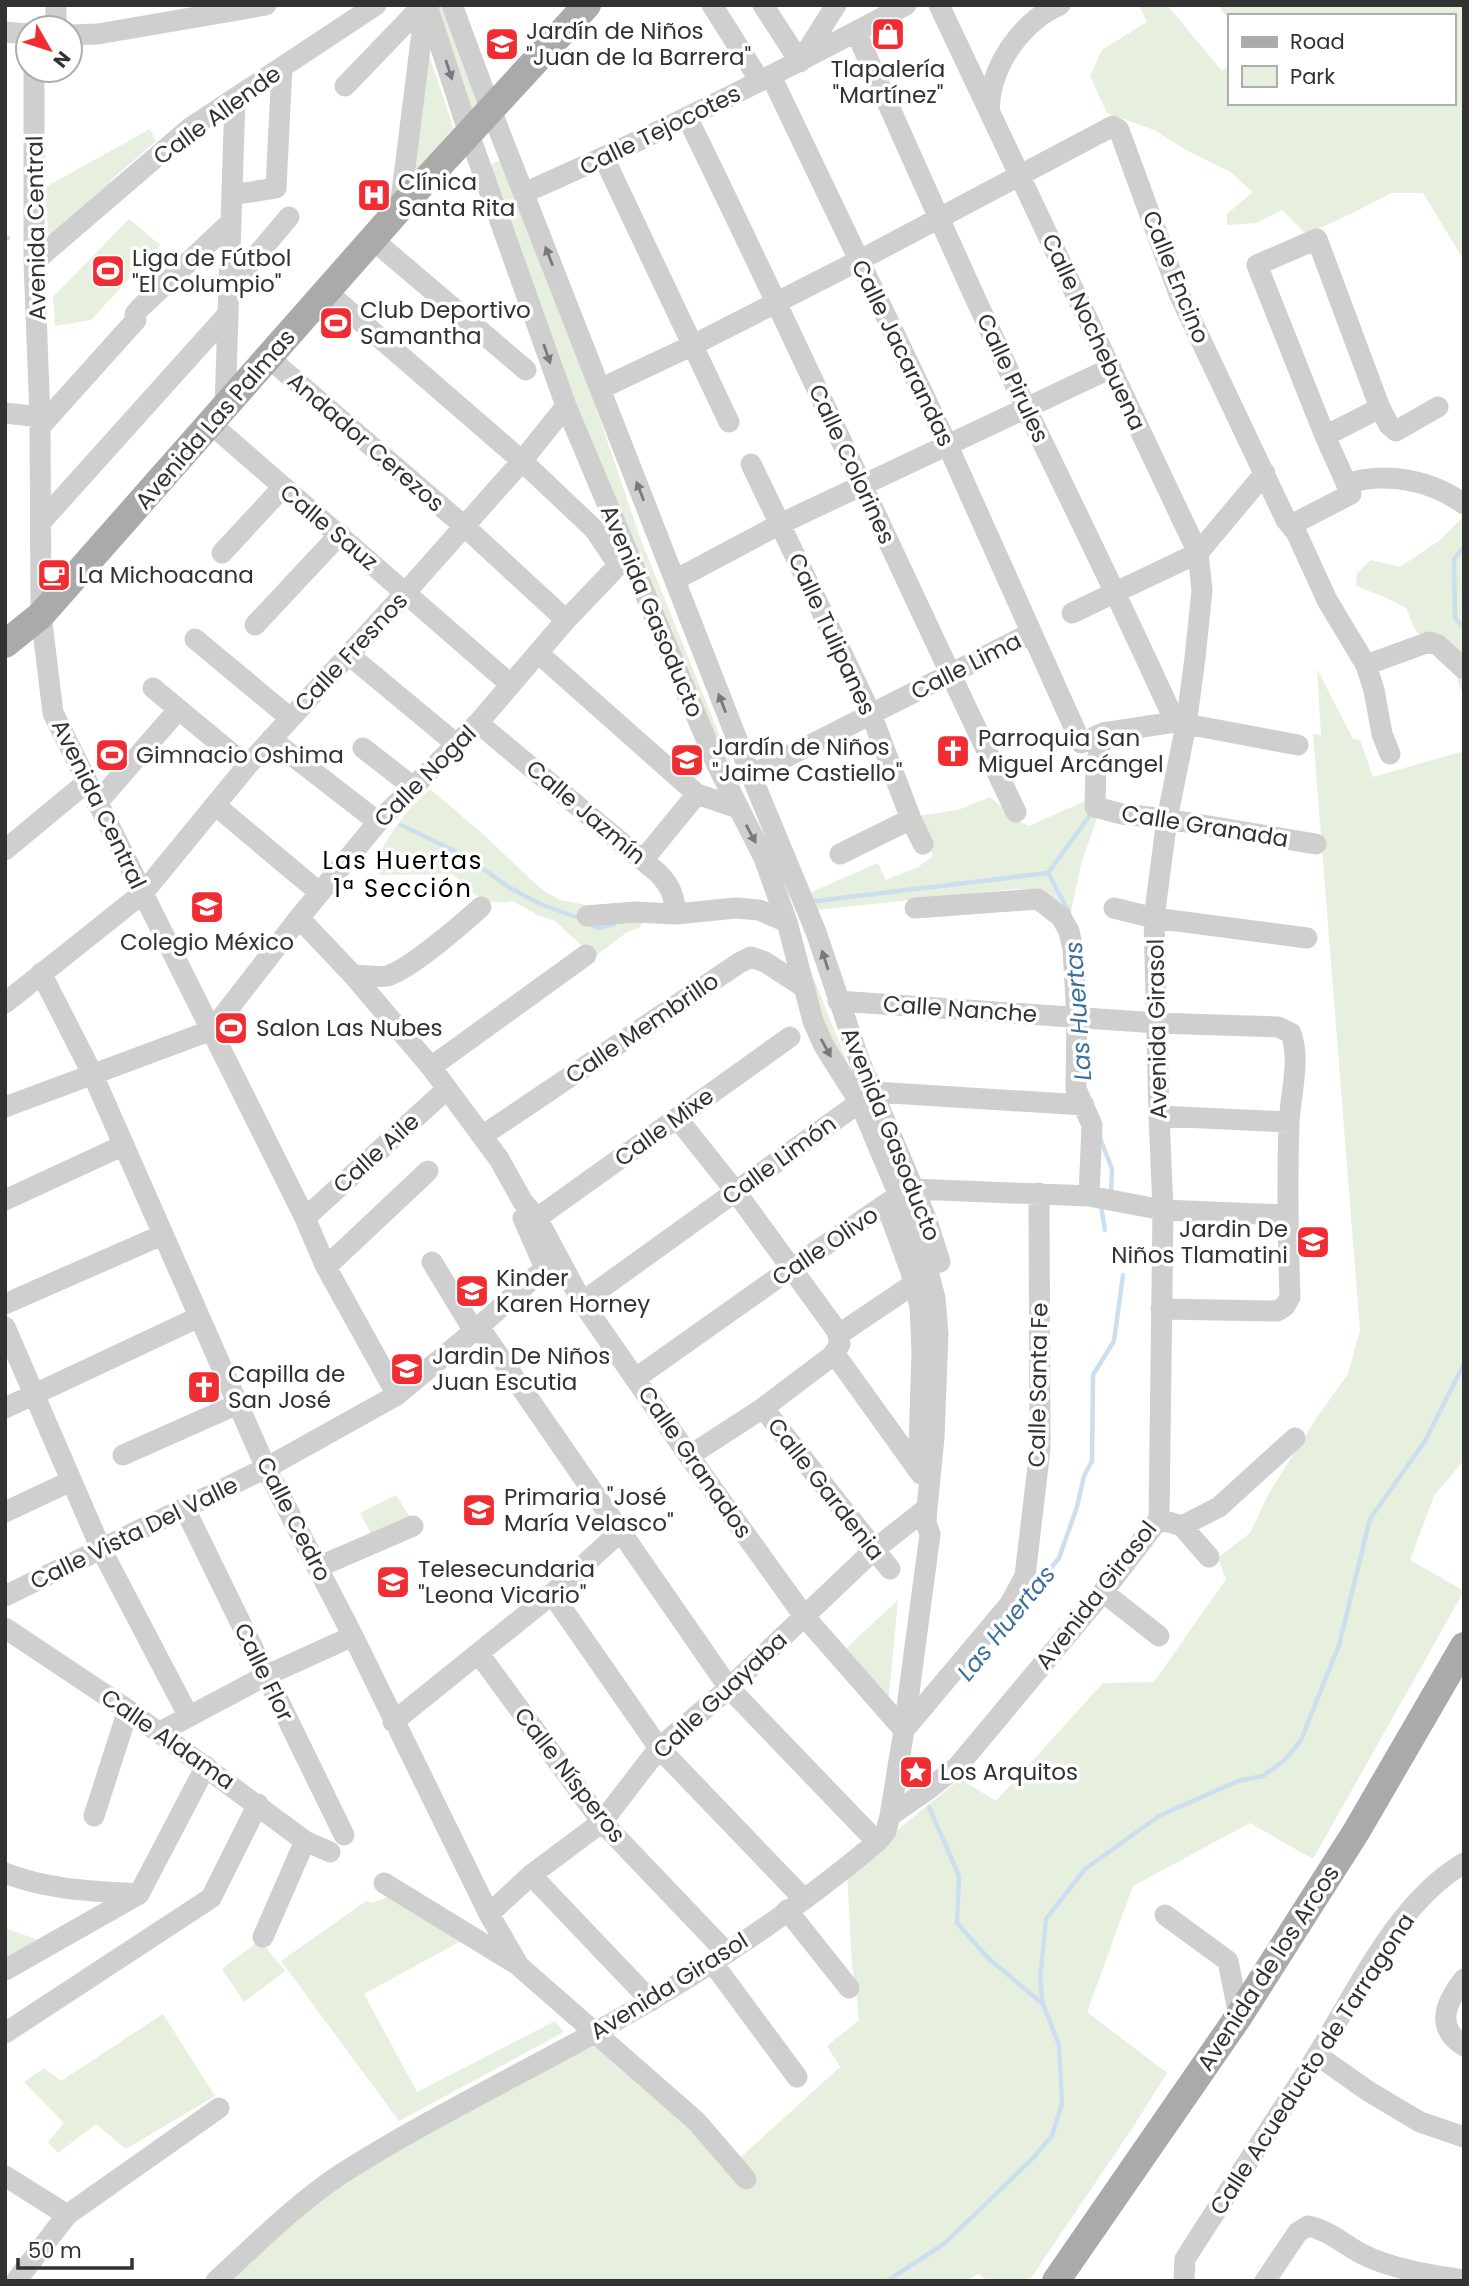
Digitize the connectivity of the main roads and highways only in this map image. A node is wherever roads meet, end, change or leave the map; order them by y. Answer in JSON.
{"nodes":[{"id":1,"x":587,"y":5,"type":"edge"},
{"id":2,"x":5,"y":644,"type":"edge"},
{"id":3,"x":1464,"y":1646,"type":"edge"},
{"id":4,"x":1056,"y":2281,"type":"edge"}],
"edges":[{"from":1,"to":2,"type":"main road","name":"Avenida Las Palmas"},
{"from":3,"to":4,"type":"main road","name":"Avenida de los Arcos"}]}
